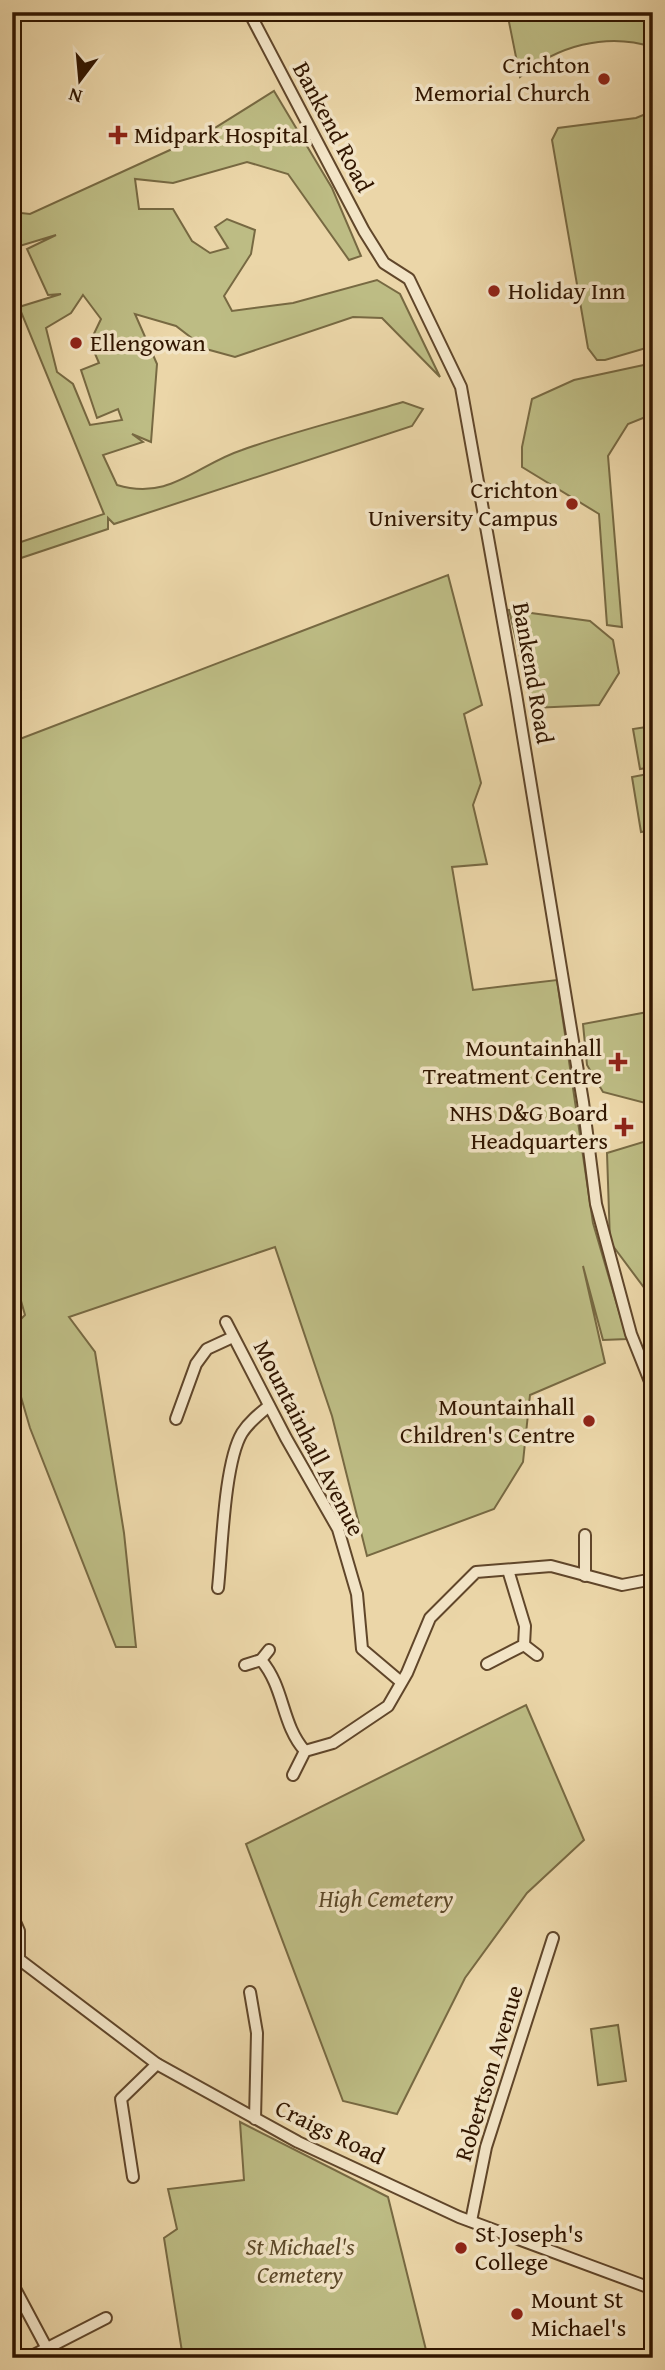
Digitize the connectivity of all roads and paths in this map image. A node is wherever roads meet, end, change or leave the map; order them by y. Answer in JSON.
{"nodes":[{"id":1,"x":249,"y":12,"type":"edge"},
{"id":2,"x":226,"y":1322,"type":"dead end"},
{"id":3,"x":233,"y":1337,"type":"junction"},
{"id":4,"x":653,"y":1389,"type":"edge"},
{"id":5,"x":269,"y":1406,"type":"junction"},
{"id":6,"x":176,"y":1419,"type":"dead end"},
{"id":7,"x":585,"y":1535,"type":"dead end"},
{"id":8,"x":508,"y":1570,"type":"junction"},
{"id":9,"x":585,"y":1576,"type":"junction"},
{"id":10,"x":653,"y":1579,"type":"edge"},
{"id":11,"x":218,"y":1588,"type":"dead end"},
{"id":12,"x":524,"y":1645,"type":"junction"},
{"id":13,"x":269,"y":1650,"type":"dead end"},
{"id":14,"x":537,"y":1655,"type":"dead end"},
{"id":15,"x":261,"y":1660,"type":"junction"},
{"id":16,"x":488,"y":1664,"type":"dead end"},
{"id":17,"x":245,"y":1665,"type":"dead end"},
{"id":18,"x":401,"y":1682,"type":"junction"},
{"id":19,"x":305,"y":1751,"type":"junction"},
{"id":20,"x":293,"y":1774,"type":"dead end"},
{"id":21,"x":12,"y":1915,"type":"edge"},
{"id":22,"x":553,"y":1938,"type":"dead end"},
{"id":23,"x":15,"y":1956,"type":"edge"},
{"id":24,"x":250,"y":1992,"type":"dead end"},
{"id":25,"x":157,"y":2064,"type":"junction"},
{"id":26,"x":255,"y":2119,"type":"junction"},
{"id":27,"x":133,"y":2177,"type":"dead end"},
{"id":28,"x":471,"y":2221,"type":"junction"},
{"id":29,"x":12,"y":2283,"type":"edge"},
{"id":30,"x":653,"y":2289,"type":"edge"},
{"id":31,"x":106,"y":2318,"type":"dead end"},
{"id":32,"x":50,"y":2353,"type":"edge"},
{"id":33,"x":27,"y":2358,"type":"edge"}],
"edges":[{"from":1,"to":4,"type":"street","name":"Bankend Road"},
{"from":2,"to":3,"type":"street","name":"Mountainhall Avenue"},
{"from":3,"to":5,"type":"street","name":"Mountainhall Avenue"},
{"from":3,"to":6,"type":"street"},
{"from":5,"to":11,"type":"street"},
{"from":5,"to":18,"type":"street","name":"Mountainhall Avenue"},
{"from":7,"to":9,"type":"street"},
{"from":8,"to":9,"type":"street"},
{"from":8,"to":12,"type":"street"},
{"from":8,"to":18,"type":"street"},
{"from":9,"to":10,"type":"street"},
{"from":12,"to":14,"type":"street"},
{"from":12,"to":16,"type":"street"},
{"from":13,"to":15,"type":"street"},
{"from":15,"to":17,"type":"street"},
{"from":15,"to":19,"type":"street"},
{"from":18,"to":19,"type":"street"},
{"from":19,"to":20,"type":"street"},
{"from":21,"to":23,"type":"street","name":"Craigs Road"},
{"from":22,"to":28,"type":"street","name":"Robertson Avenue"},
{"from":23,"to":25,"type":"street","name":"Craigs Road"},
{"from":24,"to":26,"type":"street"},
{"from":25,"to":26,"type":"street","name":"Craigs Road"},
{"from":25,"to":27,"type":"street"},
{"from":26,"to":28,"type":"street","name":"Craigs Road"},
{"from":28,"to":30,"type":"street","name":"Craigs Road"},
{"from":29,"to":32,"type":"street"},
{"from":31,"to":32,"type":"street"},
{"from":32,"to":33,"type":"street"}]}
